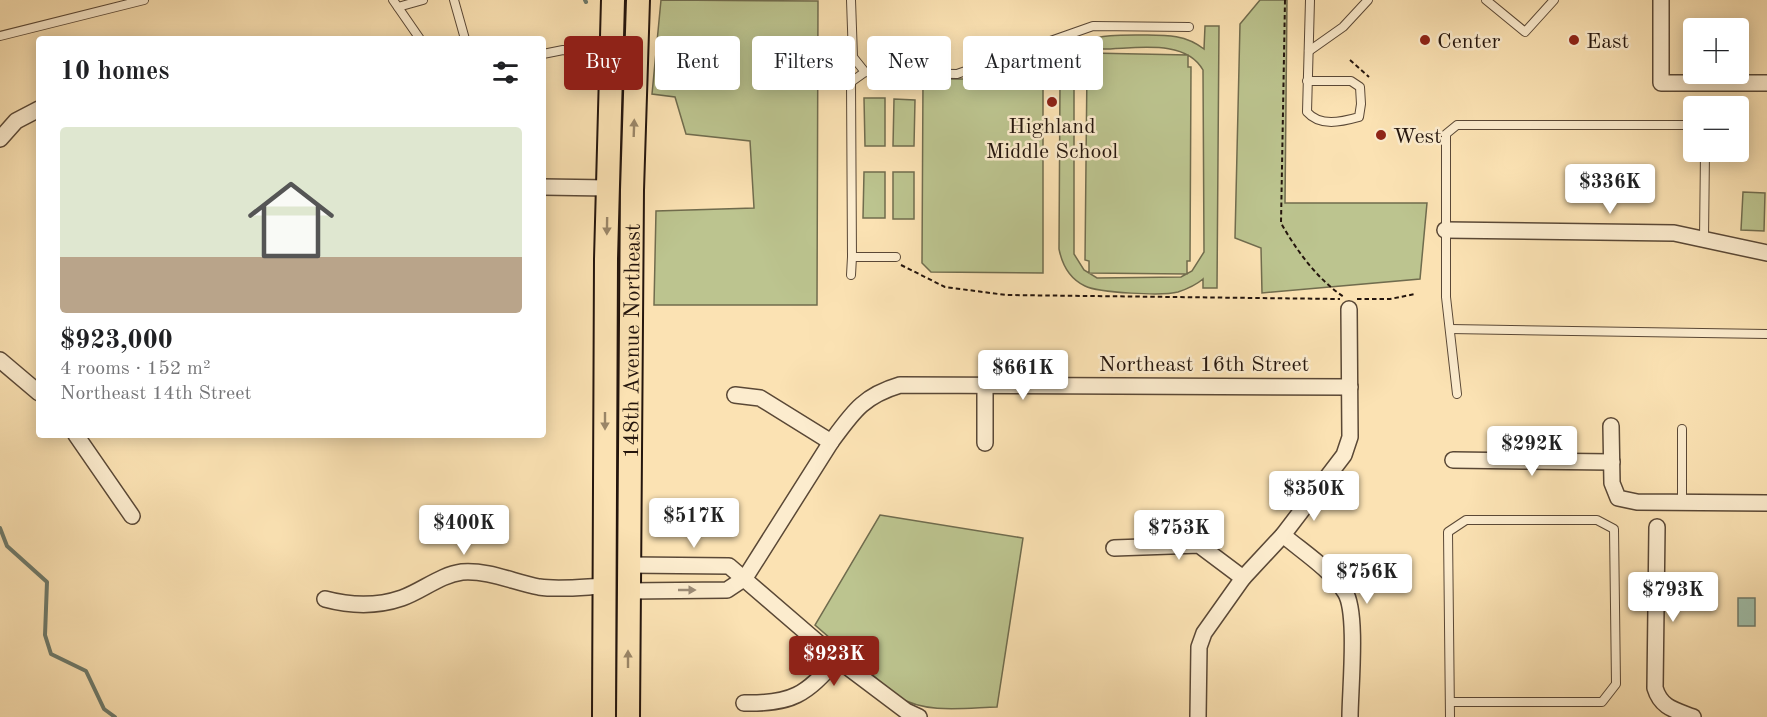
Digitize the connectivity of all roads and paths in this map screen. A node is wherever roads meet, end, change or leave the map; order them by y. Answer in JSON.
{"nodes":[{"id":1,"x":144,"y":0,"type":"edge"},
{"id":2,"x":423,"y":0,"type":"edge"},
{"id":3,"x":454,"y":0,"type":"edge"},
{"id":4,"x":613,"y":0,"type":"edge"},
{"id":5,"x":638,"y":0,"type":"edge"},
{"id":6,"x":851,"y":0,"type":"edge"},
{"id":7,"x":1285,"y":0,"type":"edge"},
{"id":8,"x":1310,"y":0,"type":"edge"},
{"id":9,"x":1368,"y":0,"type":"edge"},
{"id":10,"x":1486,"y":0,"type":"edge"},
{"id":11,"x":1554,"y":0,"type":"edge"},
{"id":12,"x":1661,"y":0,"type":"edge"},
{"id":13,"x":395,"y":4,"type":"edge"},
{"id":14,"x":1189,"y":27,"type":"dead end"},
{"id":15,"x":0,"y":36,"type":"edge"},
{"id":16,"x":418,"y":36,"type":"edge"},
{"id":17,"x":464,"y":36,"type":"edge"},
{"id":18,"x":612,"y":36,"type":"edge"},
{"id":19,"x":564,"y":50,"type":"edge"},
{"id":20,"x":1309,"y":51,"type":"junction"},
{"id":21,"x":546,"y":53,"type":"edge"},
{"id":22,"x":1350,"y":60,"type":"dead end"},
{"id":23,"x":865,"y":72,"type":"junction"},
{"id":24,"x":1369,"y":76,"type":"dead end"},
{"id":25,"x":1308,"y":81,"type":"junction"},
{"id":26,"x":1767,"y":83,"type":"edge"},
{"id":27,"x":611,"y":90,"type":"edge"},
{"id":28,"x":36,"y":111,"type":"edge"},
{"id":29,"x":1683,"y":125,"type":"edge"},
{"id":30,"x":0,"y":139,"type":"edge"},
{"id":31,"x":609,"y":162,"type":"junction"},
{"id":32,"x":1705,"y":162,"type":"edge"},
{"id":33,"x":546,"y":187,"type":"edge"},
{"id":34,"x":608,"y":188,"type":"junction"},
{"id":35,"x":632,"y":212,"type":"junction"},
{"id":36,"x":1445,"y":230,"type":"junction"},
{"id":37,"x":1704,"y":238,"type":"junction"},
{"id":38,"x":1767,"y":253,"type":"edge"},
{"id":39,"x":852,"y":257,"type":"junction"},
{"id":40,"x":896,"y":257,"type":"joint"},
{"id":41,"x":851,"y":275,"type":"dead end"},
{"id":42,"x":1415,"y":294,"type":"dead end"},
{"id":43,"x":1349,"y":304,"type":"junction"},
{"id":44,"x":1450,"y":329,"type":"junction"},
{"id":45,"x":1767,"y":334,"type":"edge"},
{"id":46,"x":0,"y":360,"type":"edge"},
{"id":47,"x":985,"y":384,"type":"junction"},
{"id":48,"x":1350,"y":387,"type":"junction"},
{"id":49,"x":36,"y":390,"type":"edge"},
{"id":50,"x":1457,"y":394,"type":"dead end"},
{"id":51,"x":735,"y":395,"type":"dead end"},
{"id":52,"x":1611,"y":426,"type":"dead end"},
{"id":53,"x":1682,"y":429,"type":"dead end"},
{"id":54,"x":78,"y":438,"type":"edge"},
{"id":55,"x":831,"y":442,"type":"junction"},
{"id":56,"x":985,"y":443,"type":"dead end"},
{"id":57,"x":1453,"y":459,"type":"dead end"},
{"id":58,"x":1612,"y":462,"type":"junction"},
{"id":59,"x":1682,"y":503,"type":"junction"},
{"id":60,"x":1767,"y":503,"type":"edge"},
{"id":61,"x":132,"y":516,"type":"dead end"},
{"id":62,"x":1658,"y":526,"type":"dead end"},
{"id":63,"x":1283,"y":534,"type":"junction"},
{"id":64,"x":1114,"y":548,"type":"dead end"},
{"id":65,"x":629,"y":565,"type":"junction"},
{"id":66,"x":745,"y":578,"type":"junction"},
{"id":67,"x":1243,"y":578,"type":"junction"},
{"id":68,"x":604,"y":586,"type":"junction"},
{"id":69,"x":629,"y":591,"type":"junction"},
{"id":70,"x":325,"y":599,"type":"dead end"},
{"id":71,"x":837,"y":659,"type":"junction"},
{"id":72,"x":1450,"y":702,"type":"junction"},
{"id":73,"x":744,"y":703,"type":"dead end"},
{"id":74,"x":604,"y":717,"type":"edge"},
{"id":75,"x":628,"y":717,"type":"edge"},
{"id":76,"x":919,"y":717,"type":"edge"},
{"id":77,"x":1198,"y":717,"type":"edge"},
{"id":78,"x":1350,"y":717,"type":"edge"},
{"id":79,"x":1450,"y":717,"type":"edge"},
{"id":80,"x":1693,"y":717,"type":"edge"}],
"edges":[{"from":1,"to":15,"type":"lane"},
{"from":2,"to":13,"type":"lane"},
{"from":3,"to":17,"type":"lane"},
{"from":4,"to":18,"type":"main road","name":"148th Avenue Northeast"},
{"from":35,"to":5,"type":"main road","name":"148th Avenue Northeast","one_way":true},
{"from":6,"to":23,"type":"lane"},
{"from":7,"to":43,"type":"path"},
{"from":8,"to":20,"type":"lane"},
{"from":9,"to":20,"type":"lane"},
{"from":10,"to":11,"type":"lane"},
{"from":12,"to":26,"type":"street"},
{"from":13,"to":16,"type":"lane"},
{"from":14,"to":23,"type":"lane"},
{"from":19,"to":21,"type":"lane"},
{"from":20,"to":25,"type":"lane"},
{"from":22,"to":24,"type":"path"},
{"from":23,"to":39,"type":"lane"},
{"from":25,"to":25,"type":"lane"},
{"from":27,"to":31,"type":"main road","name":"148th Avenue Northeast"},
{"from":28,"to":30,"type":"street"},
{"from":29,"to":36,"type":"lane"},
{"from":31,"to":34,"type":"main road","name":"148th Avenue Northeast"},
{"from":31,"to":35,"type":"main road"},
{"from":32,"to":37,"type":"lane"},
{"from":33,"to":34,"type":"street"},
{"from":34,"to":68,"type":"main road","name":"148th Avenue Northeast","one_way":true},
{"from":35,"to":65,"type":"main road","name":"148th Avenue Northeast"},
{"from":36,"to":37,"type":"street"},
{"from":36,"to":44,"type":"lane"},
{"from":37,"to":38,"type":"street"},
{"from":39,"to":40,"type":"lane"},
{"from":39,"to":41,"type":"lane"},
{"from":40,"to":43,"type":"path"},
{"from":42,"to":43,"type":"path"},
{"from":43,"to":48,"type":"street"},
{"from":44,"to":45,"type":"lane"},
{"from":44,"to":50,"type":"lane"},
{"from":46,"to":49,"type":"street"},
{"from":47,"to":48,"type":"street","name":"Northeast 16th Street"},
{"from":47,"to":55,"type":"street","name":"Northeast 16th Street"},
{"from":47,"to":56,"type":"street"},
{"from":48,"to":63,"type":"street"},
{"from":51,"to":55,"type":"street"},
{"from":52,"to":58,"type":"street"},
{"from":53,"to":59,"type":"lane"},
{"from":54,"to":61,"type":"street"},
{"from":55,"to":66,"type":"street","name":"Northeast 16th Street"},
{"from":57,"to":58,"type":"street"},
{"from":58,"to":59,"type":"street"},
{"from":59,"to":60,"type":"street"},
{"from":62,"to":80,"type":"street"},
{"from":63,"to":67,"type":"street"},
{"from":63,"to":78,"type":"street"},
{"from":64,"to":67,"type":"street"},
{"from":65,"to":66,"type":"street"},
{"from":65,"to":69,"type":"main road","name":"148th Avenue Northeast"},
{"from":69,"to":66,"type":"street","one_way":true},
{"from":66,"to":71,"type":"street"},
{"from":67,"to":77,"type":"street"},
{"from":68,"to":70,"type":"street"},
{"from":68,"to":74,"type":"main road","name":"148th Avenue Northeast"},
{"from":75,"to":69,"type":"main road","name":"148th Avenue Northeast","one_way":true},
{"from":71,"to":73,"type":"street"},
{"from":71,"to":76,"type":"street"},
{"from":72,"to":72,"type":"lane"},
{"from":72,"to":79,"type":"lane"}]}
